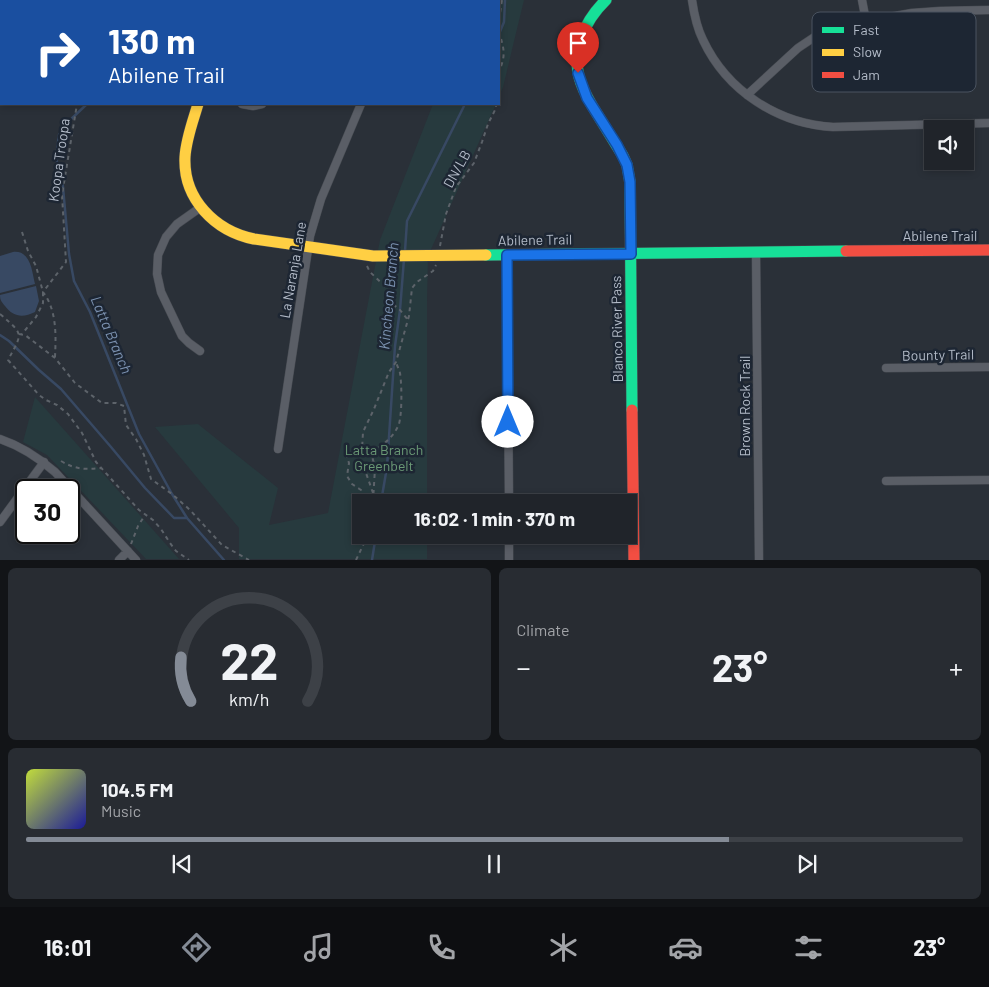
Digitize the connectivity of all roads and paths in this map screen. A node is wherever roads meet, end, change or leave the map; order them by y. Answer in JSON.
{"nodes":[{"id":1,"x":502,"y":0,"type":"edge"},
{"id":2,"x":606,"y":0,"type":"edge"},
{"id":3,"x":692,"y":0,"type":"edge"},
{"id":4,"x":989,"y":10,"type":"edge"},
{"id":5,"x":921,"y":12,"type":"edge"},
{"id":6,"x":500,"y":13,"type":"edge"},
{"id":7,"x":500,"y":35,"type":"edge"},
{"id":8,"x":812,"y":39,"type":"edge"},
{"id":9,"x":500,"y":69,"type":"edge"},
{"id":10,"x":747,"y":95,"type":"junction"},
{"id":11,"x":77,"y":105,"type":"edge"},
{"id":12,"x":198,"y":105,"type":"edge"},
{"id":13,"x":361,"y":105,"type":"edge"},
{"id":14,"x":496,"y":105,"type":"edge"},
{"id":15,"x":989,"y":123,"type":"edge"},
{"id":16,"x":201,"y":208,"type":"junction"},
{"id":17,"x":22,"y":232,"type":"dead end"},
{"id":18,"x":307,"y":248,"type":"junction"},
{"id":19,"x":989,"y":250,"type":"edge"},
{"id":20,"x":756,"y":253,"type":"junction"},
{"id":21,"x":631,"y":254,"type":"junction"},
{"id":22,"x":437,"y":255,"type":"junction"},
{"id":23,"x":507,"y":255,"type":"junction"},
{"id":24,"x":370,"y":261,"type":"junction"},
{"id":25,"x":43,"y":292,"type":"junction"},
{"id":26,"x":0,"y":314,"type":"edge"},
{"id":27,"x":408,"y":320,"type":"junction"},
{"id":28,"x":21,"y":334,"type":"junction"},
{"id":29,"x":200,"y":350,"type":"dead end"},
{"id":30,"x":55,"y":358,"type":"junction"},
{"id":31,"x":396,"y":362,"type":"junction"},
{"id":32,"x":989,"y":367,"type":"edge"},
{"id":33,"x":886,"y":368,"type":"dead end"},
{"id":34,"x":0,"y":438,"type":"edge"},
{"id":35,"x":278,"y":449,"type":"dead end"},
{"id":36,"x":362,"y":450,"type":"junction"},
{"id":37,"x":371,"y":452,"type":"junction"},
{"id":38,"x":61,"y":461,"type":"dead end"},
{"id":39,"x":373,"y":461,"type":"junction"},
{"id":40,"x":44,"y":462,"type":"junction"},
{"id":41,"x":101,"y":468,"type":"junction"},
{"id":42,"x":989,"y":480,"type":"edge"},
{"id":43,"x":886,"y":481,"type":"dead end"},
{"id":44,"x":363,"y":494,"type":"edge"},
{"id":45,"x":373,"y":494,"type":"edge"},
{"id":46,"x":374,"y":494,"type":"edge"},
{"id":47,"x":509,"y":494,"type":"edge"},
{"id":48,"x":145,"y":514,"type":"junction"},
{"id":49,"x":0,"y":522,"type":"edge"},
{"id":50,"x":364,"y":544,"type":"edge"},
{"id":51,"x":509,"y":544,"type":"edge"},
{"id":52,"x":128,"y":551,"type":"junction"},
{"id":53,"x":119,"y":560,"type":"edge"},
{"id":54,"x":136,"y":560,"type":"edge"},
{"id":55,"x":189,"y":560,"type":"edge"},
{"id":56,"x":249,"y":560,"type":"edge"},
{"id":57,"x":356,"y":560,"type":"edge"},
{"id":58,"x":509,"y":560,"type":"edge"},
{"id":59,"x":634,"y":560,"type":"edge"},
{"id":60,"x":759,"y":560,"type":"edge"}],
"edges":[{"from":1,"to":6,"type":"path"},
{"from":2,"to":21,"type":"street","name":"Blanco River Pass"},
{"from":3,"to":10,"type":"street"},
{"from":4,"to":5,"type":"street"},
{"from":7,"to":9,"type":"path"},
{"from":8,"to":10,"type":"street"},
{"from":10,"to":15,"type":"street"},
{"from":11,"to":25,"type":"path","name":"Koopa Troopa"},
{"from":12,"to":16,"type":"street","name":"Abilene Trail"},
{"from":13,"to":18,"type":"street","name":"La Naranja Lane"},
{"from":14,"to":22,"type":"path","name":"DN/LB"},
{"from":16,"to":18,"type":"street","name":"Abilene Trail"},
{"from":16,"to":29,"type":"street"},
{"from":17,"to":25,"type":"path"},
{"from":18,"to":24,"type":"street","name":"Abilene Trail"},
{"from":18,"to":35,"type":"street","name":"La Naranja Lane"},
{"from":19,"to":20,"type":"street","name":"Abilene Trail"},
{"from":20,"to":21,"type":"street","name":"Abilene Trail"},
{"from":20,"to":60,"type":"street","name":"Brown Rock Trail"},
{"from":21,"to":23,"type":"street","name":"Abilene Trail"},
{"from":21,"to":59,"type":"street","name":"Blanco River Pass"},
{"from":22,"to":23,"type":"street","name":"Abilene Trail"},
{"from":22,"to":24,"type":"street","name":"Abilene Trail"},
{"from":22,"to":27,"type":"path"},
{"from":23,"to":47,"type":"street"},
{"from":24,"to":27,"type":"path"},
{"from":25,"to":28,"type":"path"},
{"from":25,"to":30,"type":"path"},
{"from":26,"to":28,"type":"path"},
{"from":27,"to":31,"type":"path"},
{"from":28,"to":30,"type":"path"},
{"from":28,"to":41,"type":"path"},
{"from":30,"to":56,"type":"path"},
{"from":31,"to":36,"type":"path"},
{"from":31,"to":37,"type":"path"},
{"from":32,"to":33,"type":"street","name":"Bounty Trail"},
{"from":34,"to":40,"type":"street"},
{"from":36,"to":37,"type":"path"},
{"from":36,"to":44,"type":"path"},
{"from":37,"to":39,"type":"path"},
{"from":38,"to":41,"type":"path"},
{"from":39,"to":45,"type":"path"},
{"from":39,"to":46,"type":"path"},
{"from":40,"to":49,"type":"street"},
{"from":40,"to":52,"type":"street"},
{"from":41,"to":48,"type":"path"},
{"from":42,"to":43,"type":"street"},
{"from":48,"to":52,"type":"path"},
{"from":48,"to":55,"type":"path"},
{"from":50,"to":57,"type":"path"},
{"from":51,"to":58,"type":"street"},
{"from":52,"to":53,"type":"street"},
{"from":52,"to":54,"type":"street"}]}
